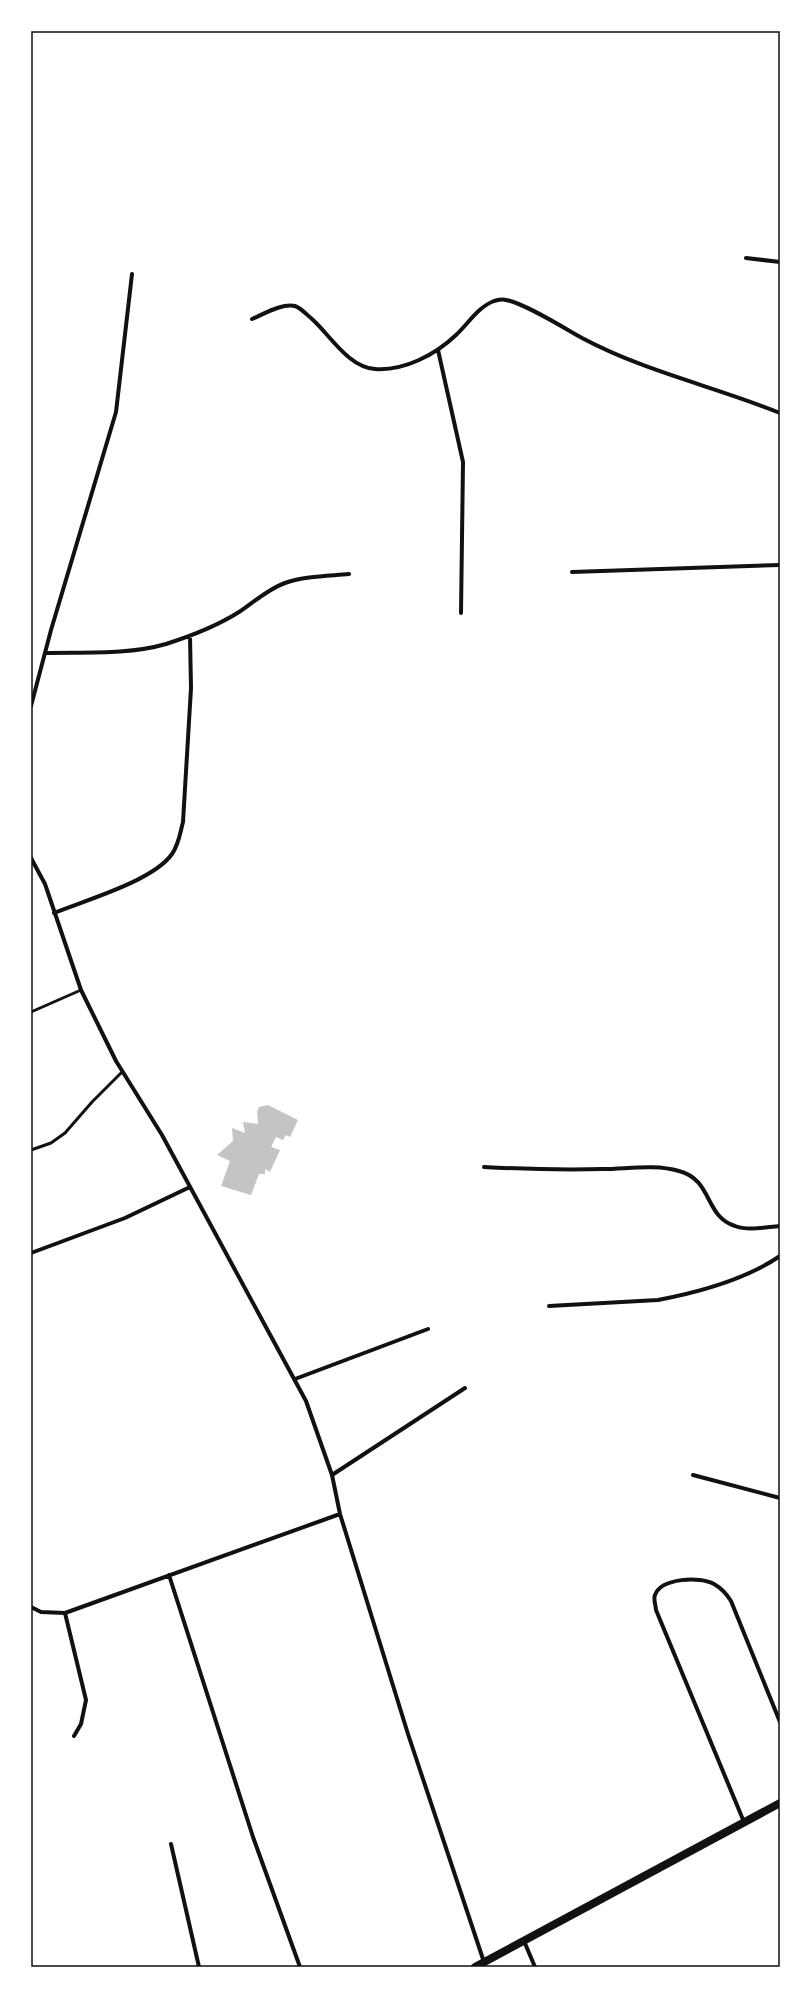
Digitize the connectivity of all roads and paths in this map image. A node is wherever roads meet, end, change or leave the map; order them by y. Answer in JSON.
{"nodes":[{"id":1,"x":746,"y":258,"type":"dead end"},
{"id":2,"x":780,"y":262,"type":"edge"},
{"id":3,"x":132,"y":274,"type":"dead end"},
{"id":4,"x":252,"y":319,"type":"dead end"},
{"id":5,"x":438,"y":350,"type":"junction"},
{"id":6,"x":780,"y":413,"type":"edge"},
{"id":7,"x":780,"y":565,"type":"edge"},
{"id":8,"x":572,"y":572,"type":"dead end"},
{"id":9,"x":349,"y":574,"type":"dead end"},
{"id":10,"x":461,"y":613,"type":"dead end"},
{"id":11,"x":190,"y":636,"type":"junction"},
{"id":12,"x":45,"y":653,"type":"junction"},
{"id":13,"x":31,"y":706,"type":"edge"},
{"id":14,"x":31,"y":858,"type":"edge"},
{"id":15,"x":54,"y":913,"type":"junction"},
{"id":16,"x":81,"y":990,"type":"junction"},
{"id":17,"x":31,"y":1012,"type":"edge"},
{"id":18,"x":122,"y":1072,"type":"junction"},
{"id":19,"x":31,"y":1150,"type":"edge"},
{"id":20,"x":484,"y":1167,"type":"dead end"},
{"id":21,"x":190,"y":1187,"type":"junction"},
{"id":22,"x":780,"y":1226,"type":"edge"},
{"id":23,"x":31,"y":1253,"type":"edge"},
{"id":24,"x":780,"y":1256,"type":"edge"},
{"id":25,"x":549,"y":1306,"type":"dead end"},
{"id":26,"x":428,"y":1329,"type":"dead end"},
{"id":27,"x":295,"y":1379,"type":"junction"},
{"id":28,"x":465,"y":1388,"type":"dead end"},
{"id":29,"x":332,"y":1475,"type":"junction"},
{"id":30,"x":693,"y":1476,"type":"dead end"},
{"id":31,"x":780,"y":1498,"type":"edge"},
{"id":32,"x":340,"y":1514,"type":"junction"},
{"id":33,"x":169,"y":1575,"type":"junction"},
{"id":34,"x":31,"y":1607,"type":"edge"},
{"id":35,"x":65,"y":1613,"type":"junction"},
{"id":36,"x":780,"y":1722,"type":"edge"},
{"id":37,"x":74,"y":1736,"type":"dead end"},
{"id":38,"x":780,"y":1803,"type":"edge"},
{"id":39,"x":744,"y":1823,"type":"junction"},
{"id":40,"x":171,"y":1844,"type":"dead end"},
{"id":41,"x":524,"y":1941,"type":"junction"},
{"id":42,"x":484,"y":1962,"type":"junction"},
{"id":43,"x":200,"y":1967,"type":"edge"},
{"id":44,"x":300,"y":1967,"type":"edge"},
{"id":45,"x":475,"y":1967,"type":"edge"},
{"id":46,"x":535,"y":1967,"type":"edge"}],
"edges":[{"from":1,"to":2,"type":"street"},
{"from":3,"to":12,"type":"street"},
{"from":4,"to":5,"type":"street"},
{"from":5,"to":6,"type":"street"},
{"from":5,"to":10,"type":"street"},
{"from":7,"to":8,"type":"street"},
{"from":9,"to":11,"type":"street"},
{"from":11,"to":12,"type":"street"},
{"from":11,"to":15,"type":"street"},
{"from":12,"to":13,"type":"street"},
{"from":14,"to":15,"type":"street"},
{"from":15,"to":16,"type":"street"},
{"from":16,"to":17,"type":"lane"},
{"from":16,"to":18,"type":"street"},
{"from":18,"to":19,"type":"lane"},
{"from":18,"to":21,"type":"street"},
{"from":20,"to":22,"type":"street"},
{"from":21,"to":23,"type":"street"},
{"from":21,"to":27,"type":"street"},
{"from":24,"to":25,"type":"street"},
{"from":26,"to":27,"type":"street"},
{"from":27,"to":29,"type":"street"},
{"from":28,"to":29,"type":"street"},
{"from":29,"to":32,"type":"street"},
{"from":30,"to":31,"type":"street"},
{"from":32,"to":33,"type":"street"},
{"from":32,"to":42,"type":"street"},
{"from":33,"to":35,"type":"street"},
{"from":33,"to":44,"type":"street"},
{"from":34,"to":35,"type":"street"},
{"from":35,"to":37,"type":"street"},
{"from":36,"to":39,"type":"street"},
{"from":38,"to":39,"type":"main road"},
{"from":39,"to":41,"type":"main road"},
{"from":40,"to":43,"type":"street"},
{"from":41,"to":42,"type":"main road"},
{"from":41,"to":46,"type":"street"},
{"from":42,"to":45,"type":"main road"}]}
